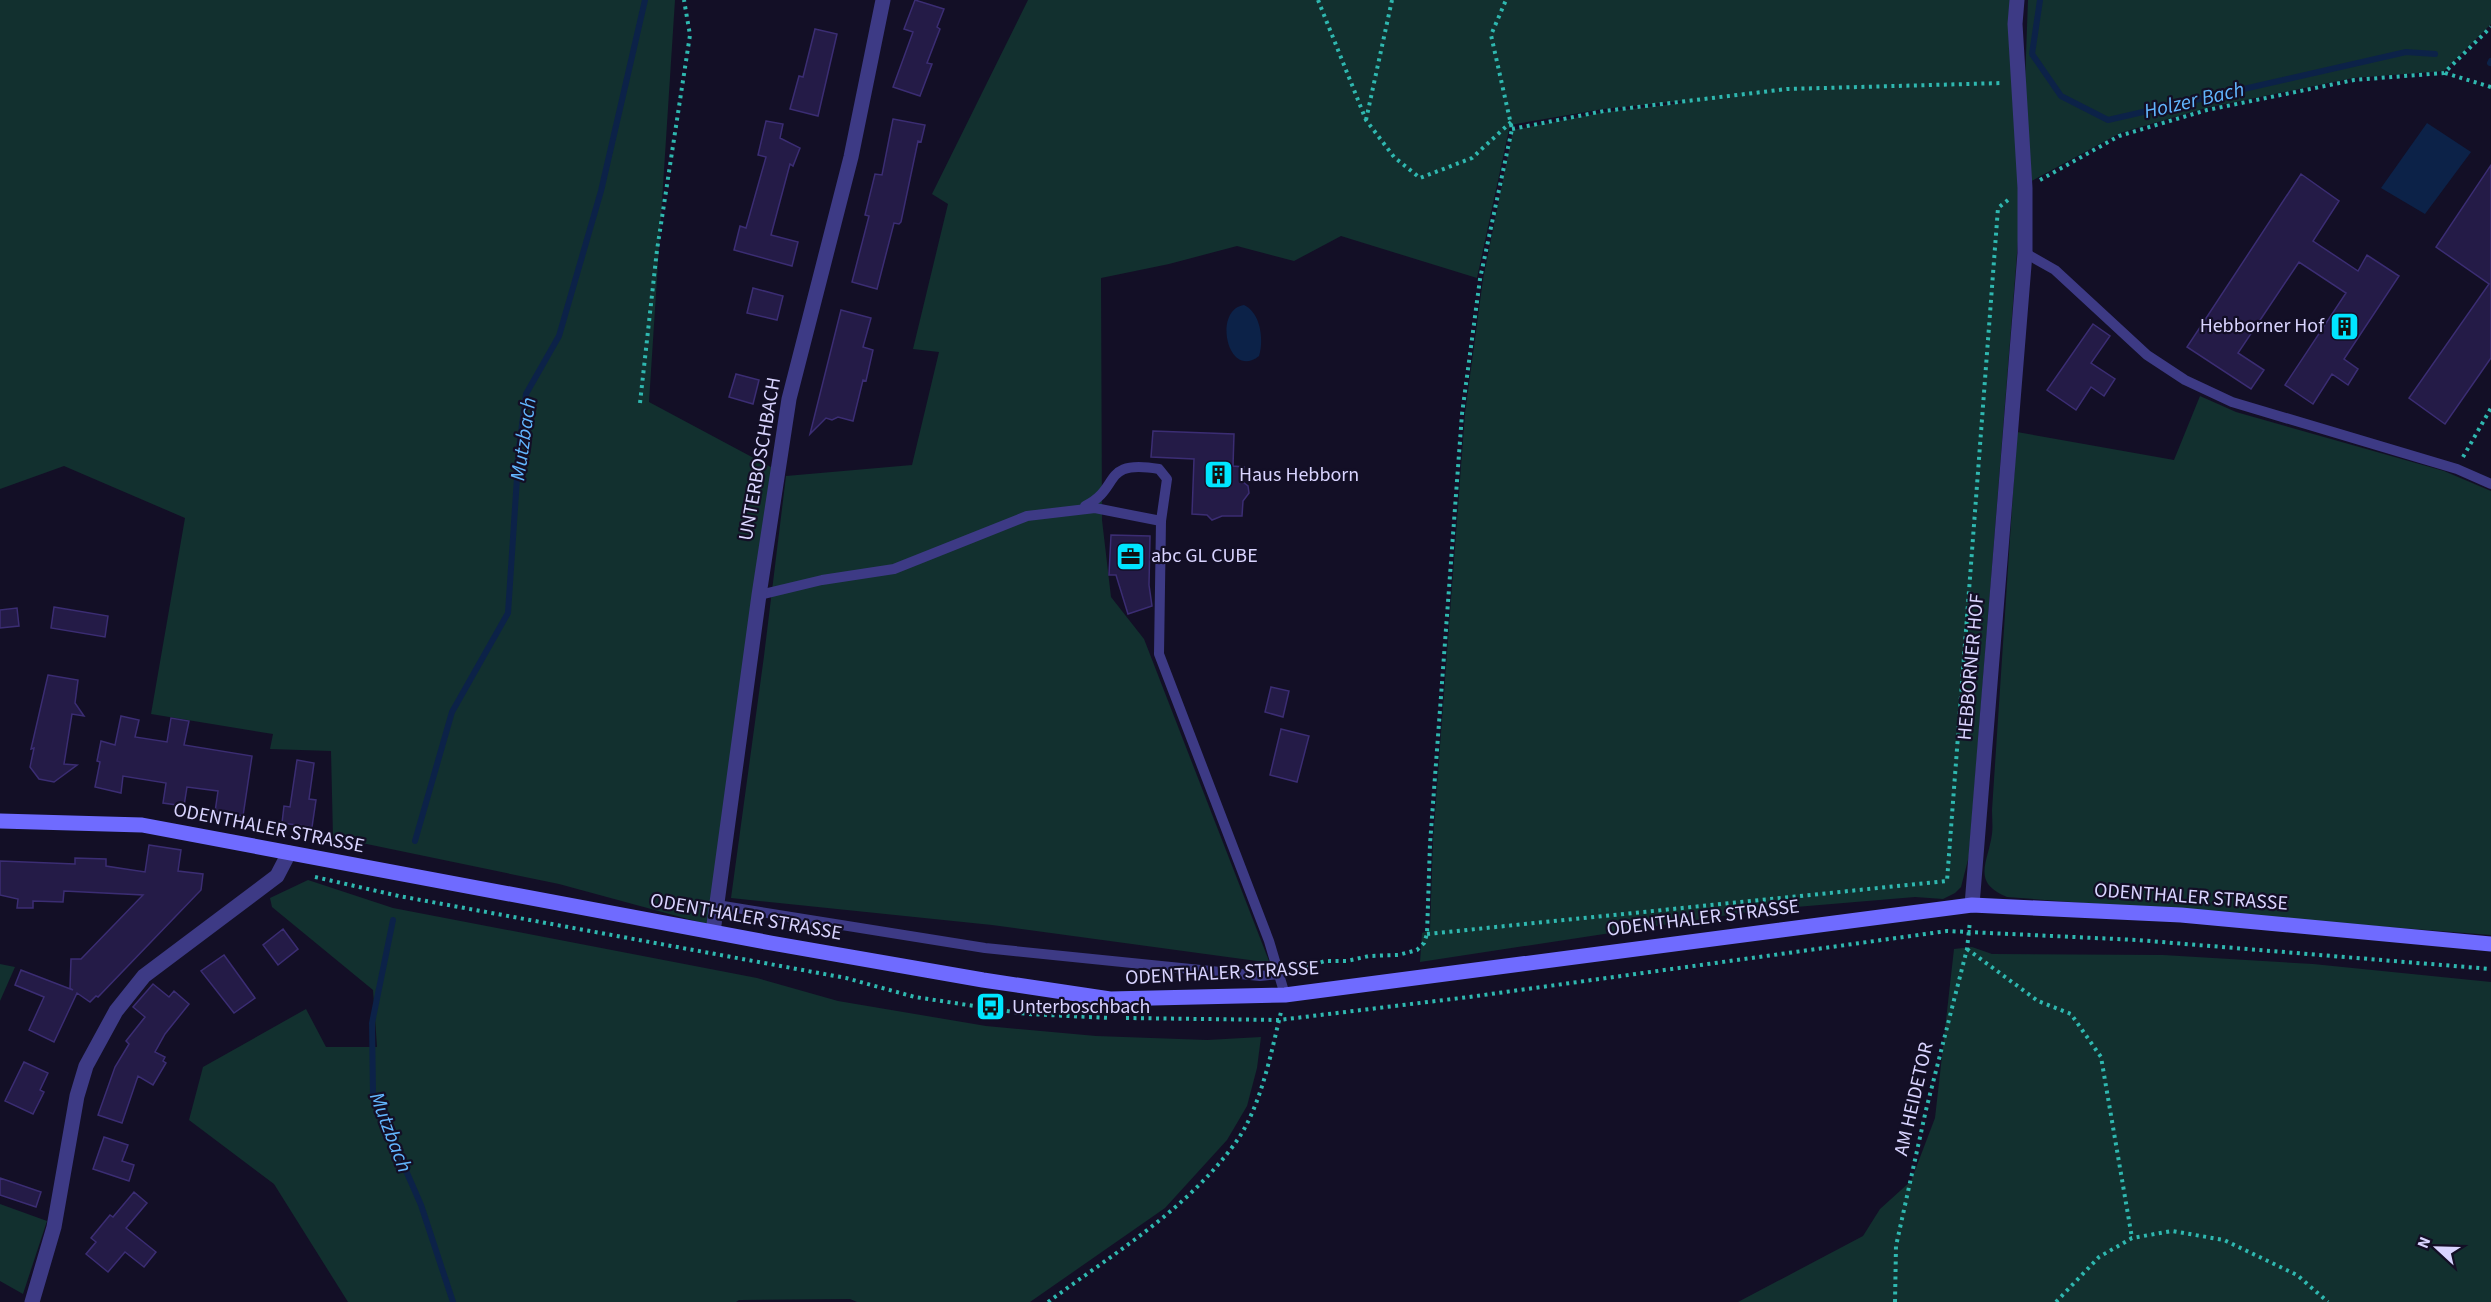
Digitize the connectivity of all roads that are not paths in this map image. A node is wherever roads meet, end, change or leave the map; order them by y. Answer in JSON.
{"nodes":[{"id":1,"x":883,"y":0,"type":"edge"},
{"id":2,"x":2017,"y":0,"type":"edge"},
{"id":3,"x":2025,"y":253,"type":"junction"},
{"id":4,"x":2491,"y":484,"type":"edge"},
{"id":5,"x":1080,"y":508,"type":"junction"},
{"id":6,"x":1161,"y":521,"type":"junction"},
{"id":7,"x":759,"y":595,"type":"junction"},
{"id":8,"x":0,"y":822,"type":"edge"},
{"id":9,"x":289,"y":853,"type":"junction"},
{"id":10,"x":717,"y":905,"type":"junction"},
{"id":11,"x":1972,"y":905,"type":"junction"},
{"id":12,"x":713,"y":932,"type":"junction"},
{"id":13,"x":2491,"y":944,"type":"edge"},
{"id":14,"x":1279,"y":974,"type":"junction"},
{"id":15,"x":1285,"y":995,"type":"junction"},
{"id":16,"x":32,"y":1302,"type":"edge"}],
"edges":[{"from":1,"to":7,"type":"street","name":"UNTERBOSCHBACH"},
{"from":2,"to":3,"type":"street","name":"HEBBORNER HOF"},
{"from":3,"to":4,"type":"lane"},
{"from":3,"to":11,"type":"street","name":"HEBBORNER HOF"},
{"from":5,"to":6,"type":"lane"},
{"from":5,"to":6,"type":"lane"},
{"from":5,"to":7,"type":"lane"},
{"from":6,"to":14,"type":"lane"},
{"from":7,"to":10,"type":"street","name":"UNTERBOSCHBACH"},
{"from":8,"to":9,"type":"main road","name":"ODENTHALER STRASSE"},
{"from":9,"to":12,"type":"main road","name":"ODENTHALER STRASSE"},
{"from":9,"to":16,"type":"street"},
{"from":10,"to":12,"type":"street","name":"UNTERBOSCHBACH"},
{"from":10,"to":14,"type":"lane"},
{"from":11,"to":13,"type":"main road","name":"ODENTHALER STRASSE"},
{"from":11,"to":15,"type":"main road","name":"ODENTHALER STRASSE"},
{"from":12,"to":15,"type":"main road","name":"ODENTHALER STRASSE"},
{"from":14,"to":15,"type":"lane"}]}
